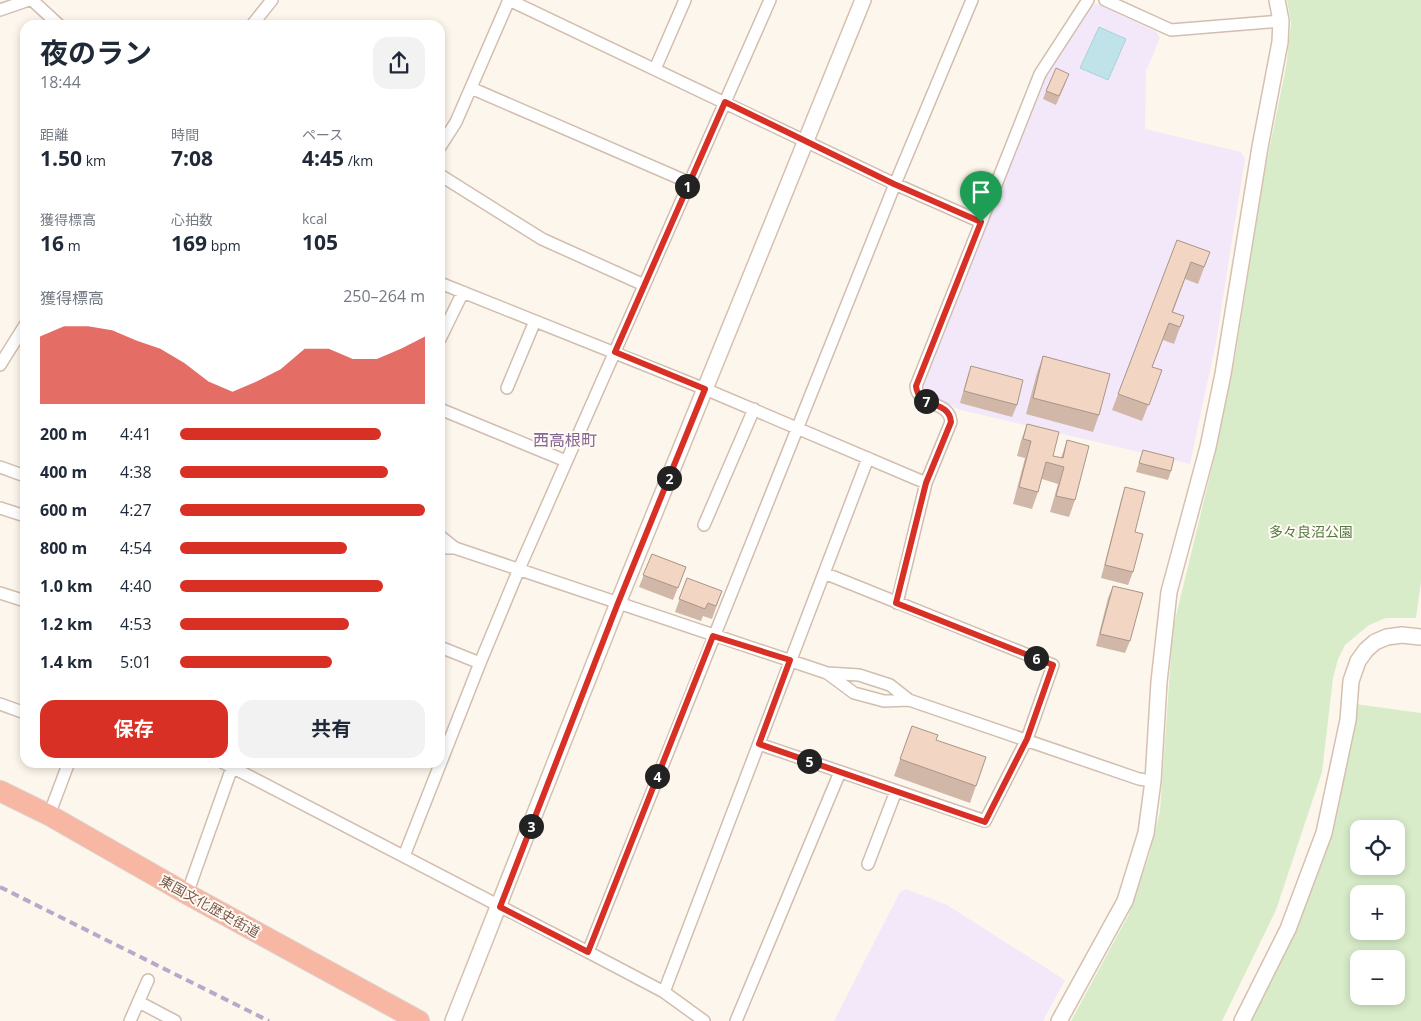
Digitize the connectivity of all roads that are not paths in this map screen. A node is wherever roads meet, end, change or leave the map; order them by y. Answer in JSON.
{"nodes":[{"id":1,"x":29,"y":0,"type":"edge"},
{"id":2,"x":272,"y":0,"type":"edge"},
{"id":3,"x":509,"y":0,"type":"edge"},
{"id":4,"x":685,"y":0,"type":"edge"},
{"id":5,"x":770,"y":0,"type":"edge"},
{"id":6,"x":863,"y":0,"type":"edge"},
{"id":7,"x":972,"y":0,"type":"edge"},
{"id":8,"x":1088,"y":0,"type":"edge"},
{"id":9,"x":1104,"y":0,"type":"edge"},
{"id":10,"x":1277,"y":0,"type":"edge"},
{"id":11,"x":0,"y":10,"type":"edge"},
{"id":12,"x":53,"y":20,"type":"edge"},
{"id":13,"x":256,"y":20,"type":"edge"},
{"id":14,"x":1281,"y":20,"type":"junction"},
{"id":15,"x":655,"y":69,"type":"junction"},
{"id":16,"x":471,"y":88,"type":"junction"},
{"id":17,"x":725,"y":102,"type":"junction"},
{"id":18,"x":445,"y":139,"type":"edge"},
{"id":19,"x":806,"y":140,"type":"junction"},
{"id":20,"x":445,"y":178,"type":"edge"},
{"id":21,"x":688,"y":182,"type":"junction"},
{"id":22,"x":894,"y":184,"type":"junction"},
{"id":23,"x":981,"y":222,"type":"junction"},
{"id":24,"x":445,"y":285,"type":"edge"},
{"id":25,"x":644,"y":285,"type":"junction"},
{"id":26,"x":463,"y":292,"type":"junction"},
{"id":27,"x":535,"y":321,"type":"junction"},
{"id":28,"x":445,"y":329,"type":"edge"},
{"id":29,"x":20,"y":334,"type":"edge"},
{"id":30,"x":615,"y":352,"type":"junction"},
{"id":31,"x":0,"y":365,"type":"edge"},
{"id":32,"x":507,"y":388,"type":"dead end"},
{"id":33,"x":705,"y":389,"type":"junction"},
{"id":34,"x":754,"y":409,"type":"junction"},
{"id":35,"x":445,"y":411,"type":"edge"},
{"id":36,"x":798,"y":427,"type":"junction"},
{"id":37,"x":868,"y":458,"type":"junction"},
{"id":38,"x":566,"y":461,"type":"junction"},
{"id":39,"x":0,"y":467,"type":"edge"},
{"id":40,"x":20,"y":474,"type":"edge"},
{"id":41,"x":926,"y":483,"type":"junction"},
{"id":42,"x":0,"y":508,"type":"edge"},
{"id":43,"x":20,"y":514,"type":"edge"},
{"id":44,"x":704,"y":525,"type":"dead end"},
{"id":45,"x":445,"y":540,"type":"edge"},
{"id":46,"x":445,"y":548,"type":"edge"},
{"id":47,"x":455,"y":548,"type":"junction"},
{"id":48,"x":519,"y":570,"type":"junction"},
{"id":49,"x":824,"y":573,"type":"junction"},
{"id":50,"x":0,"y":593,"type":"edge"},
{"id":51,"x":20,"y":599,"type":"edge"},
{"id":52,"x":618,"y":603,"type":"junction"},
{"id":53,"x":896,"y":603,"type":"junction"},
{"id":54,"x":713,"y":636,"type":"junction"},
{"id":55,"x":1420,"y":637,"type":"edge"},
{"id":56,"x":445,"y":649,"type":"edge"},
{"id":57,"x":790,"y":660,"type":"junction"},
{"id":58,"x":480,"y":663,"type":"junction"},
{"id":59,"x":827,"y":673,"type":"junction"},
{"id":60,"x":909,"y":700,"type":"junction"},
{"id":61,"x":0,"y":704,"type":"edge"},
{"id":62,"x":20,"y":711,"type":"edge"},
{"id":63,"x":1027,"y":739,"type":"junction"},
{"id":64,"x":759,"y":744,"type":"junction"},
{"id":65,"x":445,"y":750,"type":"edge"},
{"id":66,"x":66,"y":768,"type":"edge"},
{"id":67,"x":228,"y":768,"type":"edge"},
{"id":68,"x":237,"y":768,"type":"edge"},
{"id":69,"x":438,"y":768,"type":"edge"},
{"id":70,"x":840,"y":772,"type":"junction"},
{"id":71,"x":1153,"y":781,"type":"junction"},
{"id":72,"x":0,"y":791,"type":"edge"},
{"id":73,"x":896,"y":791,"type":"junction"},
{"id":74,"x":49,"y":815,"type":"junction"},
{"id":75,"x":404,"y":856,"type":"junction"},
{"id":76,"x":868,"y":864,"type":"dead end"},
{"id":77,"x":187,"y":894,"type":"junction"},
{"id":78,"x":500,"y":907,"type":"junction"},
{"id":79,"x":588,"y":952,"type":"junction"},
{"id":80,"x":148,"y":980,"type":"dead end"},
{"id":81,"x":664,"y":992,"type":"junction"},
{"id":82,"x":139,"y":1002,"type":"junction"},
{"id":83,"x":699,"y":1020,"type":"edge"},
{"id":84,"x":130,"y":1021,"type":"edge"},
{"id":85,"x":175,"y":1021,"type":"edge"},
{"id":86,"x":419,"y":1021,"type":"edge"},
{"id":87,"x":453,"y":1021,"type":"edge"},
{"id":88,"x":736,"y":1021,"type":"edge"},
{"id":89,"x":1059,"y":1021,"type":"edge"},
{"id":90,"x":1242,"y":1021,"type":"edge"}],
"edges":[{"from":1,"to":11,"type":"street"},
{"from":1,"to":12,"type":"street"},
{"from":2,"to":13,"type":"street"},
{"from":3,"to":15,"type":"street"},
{"from":3,"to":16,"type":"street"},
{"from":4,"to":15,"type":"street"},
{"from":5,"to":17,"type":"street"},
{"from":6,"to":19,"type":"street"},
{"from":7,"to":22,"type":"street"},
{"from":8,"to":23,"type":"street"},
{"from":9,"to":14,"type":"street"},
{"from":10,"to":14,"type":"street"},
{"from":14,"to":71,"type":"street"},
{"from":15,"to":17,"type":"street"},
{"from":16,"to":18,"type":"street"},
{"from":16,"to":21,"type":"street"},
{"from":17,"to":19,"type":"street"},
{"from":17,"to":21,"type":"street"},
{"from":19,"to":22,"type":"street"},
{"from":19,"to":33,"type":"street"},
{"from":20,"to":25,"type":"street"},
{"from":21,"to":25,"type":"street"},
{"from":22,"to":23,"type":"street"},
{"from":22,"to":36,"type":"street"},
{"from":23,"to":41,"type":"street"},
{"from":24,"to":26,"type":"street"},
{"from":25,"to":30,"type":"street"},
{"from":26,"to":27,"type":"street"},
{"from":26,"to":28,"type":"street"},
{"from":27,"to":30,"type":"street"},
{"from":27,"to":32,"type":"street"},
{"from":29,"to":31,"type":"street"},
{"from":30,"to":33,"type":"street"},
{"from":30,"to":38,"type":"street"},
{"from":33,"to":34,"type":"street"},
{"from":33,"to":52,"type":"street"},
{"from":34,"to":36,"type":"street"},
{"from":34,"to":44,"type":"street"},
{"from":35,"to":38,"type":"street"},
{"from":36,"to":37,"type":"street"},
{"from":36,"to":54,"type":"street"},
{"from":37,"to":41,"type":"street"},
{"from":37,"to":49,"type":"street"},
{"from":38,"to":48,"type":"street"},
{"from":39,"to":40,"type":"street"},
{"from":41,"to":53,"type":"street"},
{"from":42,"to":43,"type":"street"},
{"from":45,"to":47,"type":"street"},
{"from":46,"to":47,"type":"street"},
{"from":47,"to":48,"type":"street"},
{"from":48,"to":52,"type":"street"},
{"from":48,"to":58,"type":"street"},
{"from":49,"to":53,"type":"street"},
{"from":49,"to":57,"type":"street"},
{"from":50,"to":51,"type":"street"},
{"from":52,"to":54,"type":"street"},
{"from":52,"to":78,"type":"street"},
{"from":53,"to":63,"type":"street"},
{"from":54,"to":57,"type":"street"},
{"from":54,"to":79,"type":"street"},
{"from":55,"to":90,"type":"street"},
{"from":56,"to":58,"type":"street"},
{"from":57,"to":59,"type":"street"},
{"from":57,"to":64,"type":"street"},
{"from":58,"to":65,"type":"street"},
{"from":59,"to":60,"type":"street"},
{"from":59,"to":60,"type":"street"},
{"from":60,"to":63,"type":"street"},
{"from":61,"to":62,"type":"street"},
{"from":63,"to":71,"type":"street"},
{"from":63,"to":73,"type":"street"},
{"from":64,"to":70,"type":"street"},
{"from":64,"to":81,"type":"street"},
{"from":66,"to":74,"type":"street"},
{"from":67,"to":77,"type":"street"},
{"from":68,"to":75,"type":"street"},
{"from":69,"to":75,"type":"street"},
{"from":70,"to":73,"type":"street"},
{"from":70,"to":88,"type":"street"},
{"from":71,"to":89,"type":"street"},
{"from":72,"to":74,"type":"highway","name":"東国文化歴史街道"},
{"from":73,"to":76,"type":"street"},
{"from":74,"to":77,"type":"highway","name":"東国文化歴史街道"},
{"from":75,"to":78,"type":"street"},
{"from":77,"to":86,"type":"highway","name":"東国文化歴史街道"},
{"from":78,"to":79,"type":"street"},
{"from":78,"to":87,"type":"street"},
{"from":79,"to":81,"type":"street"},
{"from":80,"to":82,"type":"street"},
{"from":81,"to":83,"type":"street"},
{"from":82,"to":84,"type":"street"},
{"from":82,"to":85,"type":"street"}]}
